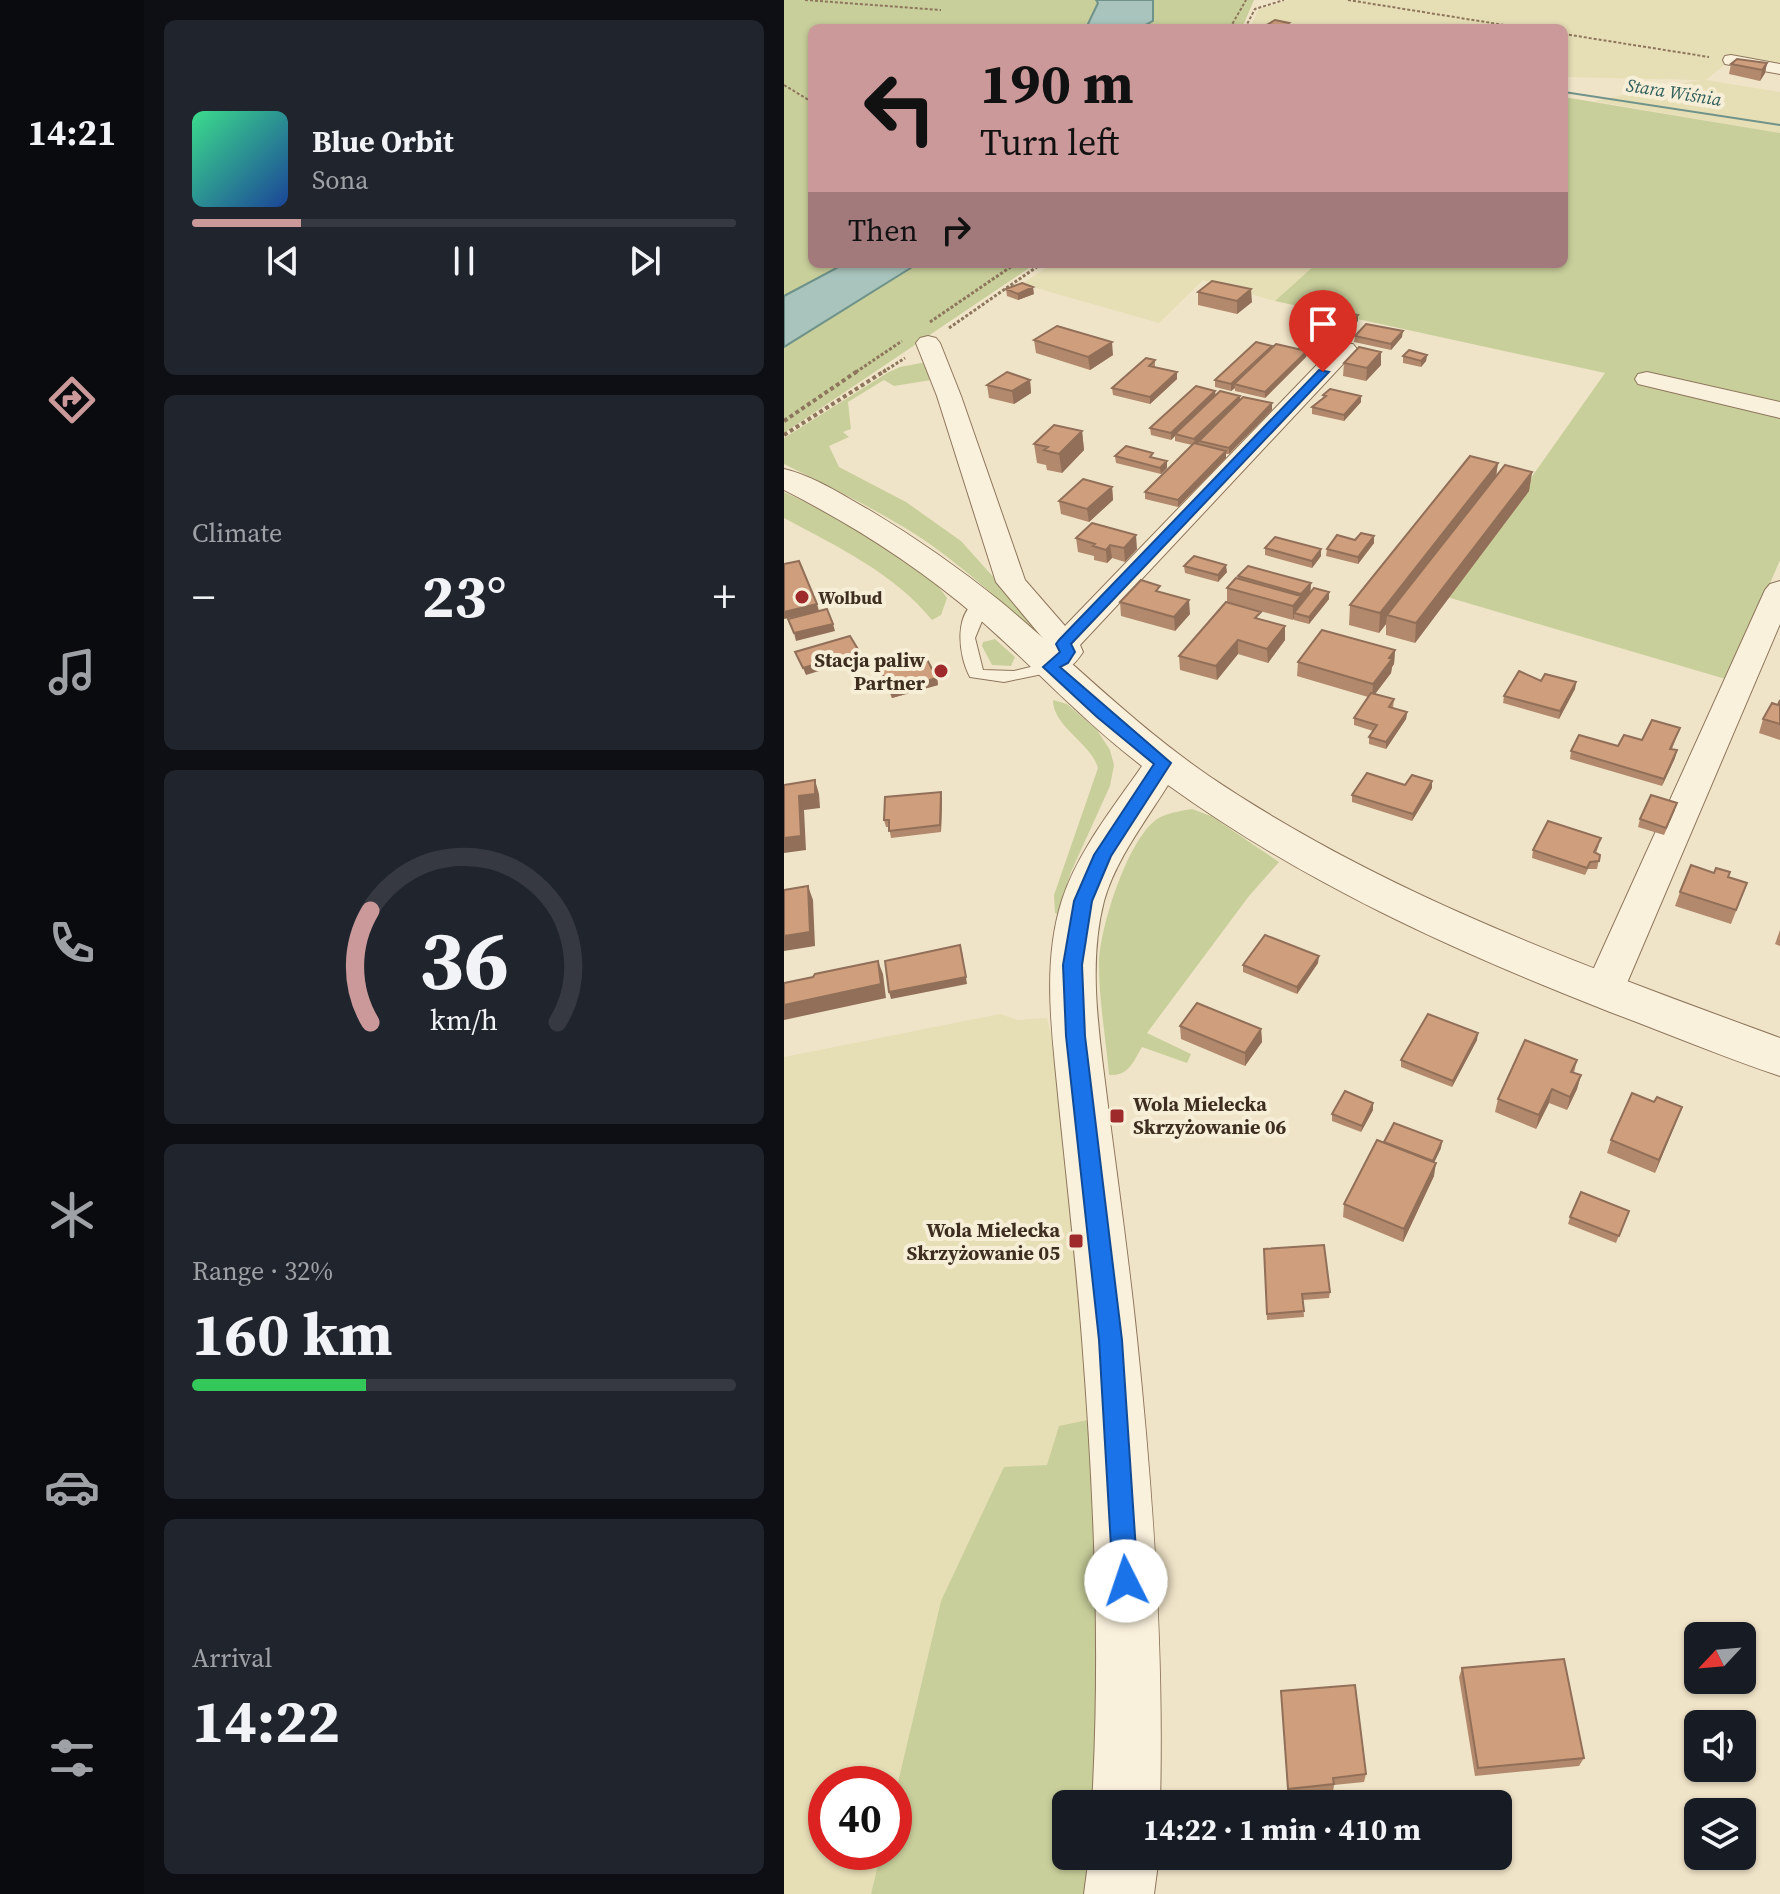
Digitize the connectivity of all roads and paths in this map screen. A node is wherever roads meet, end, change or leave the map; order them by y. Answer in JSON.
{"nodes":[{"id":1,"x":805,"y":0,"type":"edge"},
{"id":2,"x":1246,"y":0,"type":"edge"},
{"id":3,"x":1258,"y":0,"type":"edge"},
{"id":4,"x":1284,"y":0,"type":"edge"},
{"id":5,"x":1348,"y":0,"type":"edge"},
{"id":6,"x":1255,"y":9,"type":"junction"},
{"id":7,"x":941,"y":10,"type":"dead end"},
{"id":8,"x":1232,"y":24,"type":"edge"},
{"id":9,"x":1247,"y":24,"type":"edge"},
{"id":10,"x":1498,"y":24,"type":"edge"},
{"id":11,"x":1568,"y":35,"type":"edge"},
{"id":12,"x":1731,"y":60,"type":"joint"},
{"id":13,"x":1780,"y":69,"type":"edge"},
{"id":14,"x":784,"y":85,"type":"edge"},
{"id":15,"x":808,"y":100,"type":"edge"},
{"id":16,"x":928,"y":343,"type":"dead end"},
{"id":17,"x":1345,"y":349,"type":"dead end"},
{"id":18,"x":1647,"y":379,"type":"dead end"},
{"id":19,"x":1780,"y":410,"type":"edge"},
{"id":20,"x":784,"y":478,"type":"edge"},
{"id":21,"x":1780,"y":590,"type":"edge"},
{"id":22,"x":981,"y":604,"type":"junction"},
{"id":23,"x":1057,"y":655,"type":"junction"},
{"id":24,"x":1163,"y":763,"type":"junction"},
{"id":25,"x":1604,"y":990,"type":"junction"},
{"id":26,"x":1780,"y":1057,"type":"edge"},
{"id":27,"x":1127,"y":1790,"type":"edge"},
{"id":28,"x":1122,"y":1870,"type":"edge"},
{"id":29,"x":1119,"y":1894,"type":"edge"}],
"edges":[{"from":1,"to":7,"type":"path"},
{"from":2,"to":8,"type":"path"},
{"from":3,"to":6,"type":"path"},
{"from":4,"to":6,"type":"path"},
{"from":5,"to":10,"type":"path"},
{"from":6,"to":9,"type":"path"},
{"from":11,"to":12,"type":"path"},
{"from":12,"to":13,"type":"street"},
{"from":14,"to":15,"type":"path"},
{"from":16,"to":23,"type":"street"},
{"from":17,"to":23,"type":"street"},
{"from":18,"to":19,"type":"street"},
{"from":20,"to":22,"type":"street"},
{"from":21,"to":25,"type":"street"},
{"from":22,"to":23,"type":"street"},
{"from":22,"to":23,"type":"lane"},
{"from":23,"to":24,"type":"street"},
{"from":24,"to":25,"type":"street"},
{"from":24,"to":27,"type":"street"},
{"from":25,"to":26,"type":"street"},
{"from":28,"to":29,"type":"street"}]}
